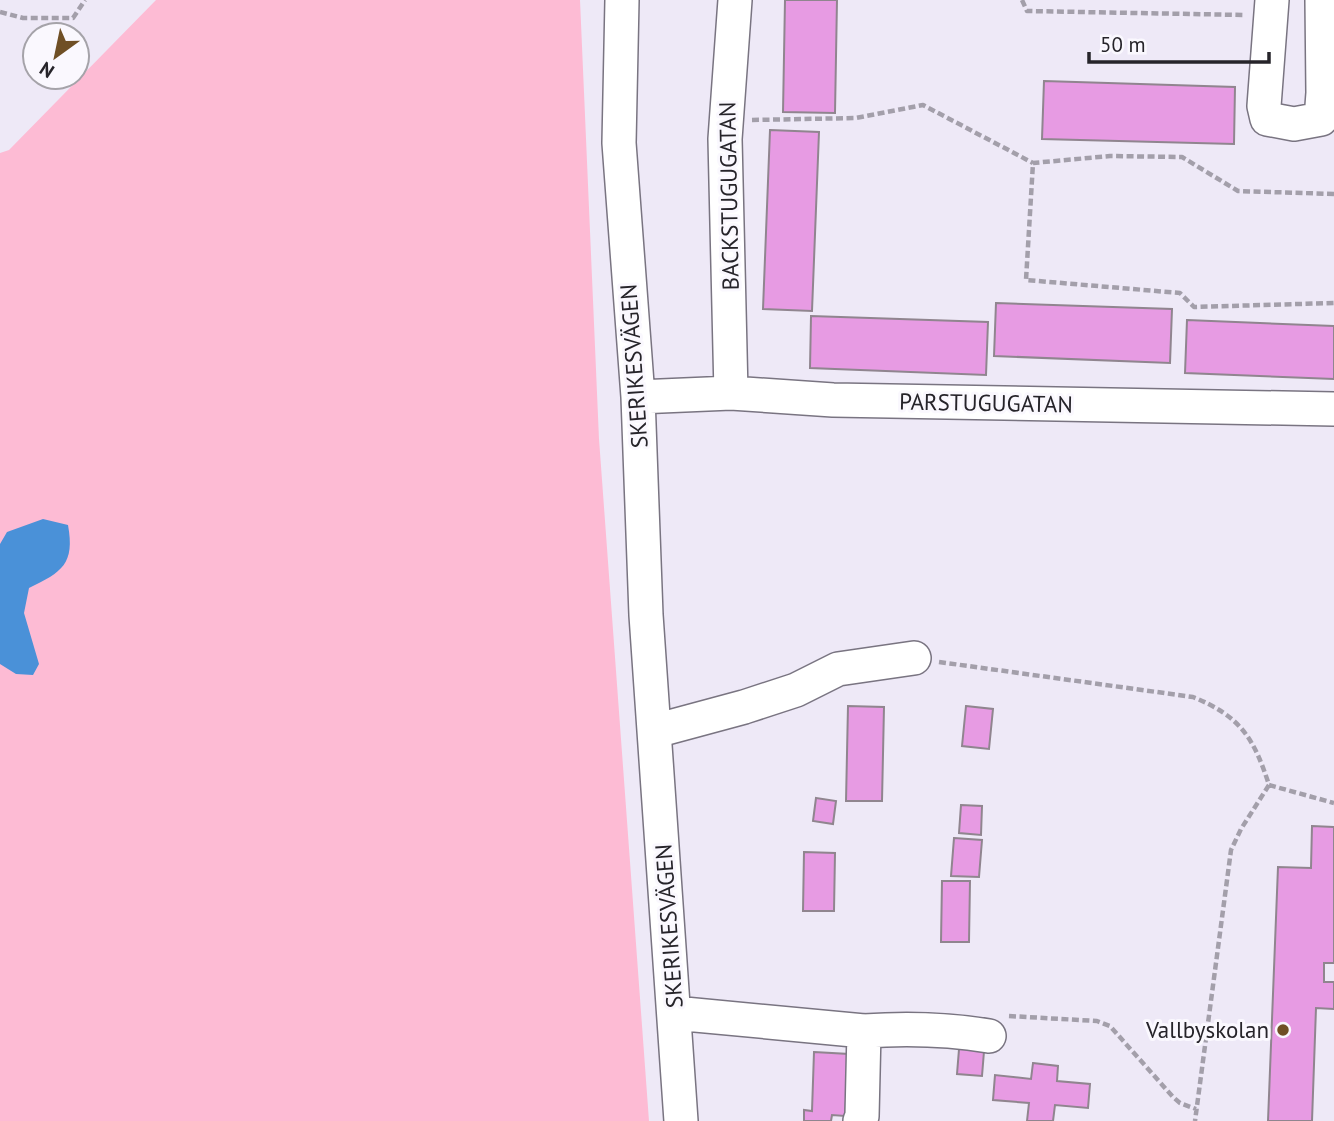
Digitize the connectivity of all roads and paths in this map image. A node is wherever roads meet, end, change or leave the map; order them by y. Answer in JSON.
{"nodes":[{"id":1,"x":85,"y":0,"type":"edge"},
{"id":2,"x":622,"y":0,"type":"edge"},
{"id":3,"x":735,"y":0,"type":"edge"},
{"id":4,"x":1022,"y":0,"type":"edge"},
{"id":5,"x":1322,"y":0,"type":"edge"},
{"id":6,"x":1271,"y":8,"type":"edge"},
{"id":7,"x":0,"y":12,"type":"edge"},
{"id":8,"x":726,"y":121,"type":"junction"},
{"id":9,"x":1033,"y":163,"type":"junction"},
{"id":10,"x":1334,"y":194,"type":"edge"},
{"id":11,"x":1334,"y":303,"type":"edge"},
{"id":12,"x":731,"y":393,"type":"junction"},
{"id":13,"x":638,"y":397,"type":"junction"},
{"id":14,"x":1334,"y":410,"type":"edge"},
{"id":15,"x":914,"y":658,"type":"joint"},
{"id":16,"x":655,"y":731,"type":"junction"},
{"id":17,"x":1269,"y":785,"type":"junction"},
{"id":18,"x":1334,"y":803,"type":"edge"},
{"id":19,"x":674,"y":1013,"type":"junction"},
{"id":20,"x":995,"y":1026,"type":"joint"},
{"id":21,"x":864,"y":1031,"type":"junction"},
{"id":22,"x":1196,"y":1109,"type":"junction"},
{"id":23,"x":681,"y":1121,"type":"edge"},
{"id":24,"x":860,"y":1121,"type":"edge"},
{"id":25,"x":1195,"y":1121,"type":"edge"}],
"edges":[{"from":1,"to":7,"type":"path"},
{"from":2,"to":13,"type":"street","name":"SKERIKESVÄGEN"},
{"from":3,"to":8,"type":"street","name":"BACKSTUGUGATAN"},
{"from":4,"to":6,"type":"path"},
{"from":5,"to":6,"type":"street"},
{"from":8,"to":9,"type":"path"},
{"from":8,"to":12,"type":"street","name":"BACKSTUGUGATAN"},
{"from":9,"to":10,"type":"path"},
{"from":9,"to":11,"type":"path"},
{"from":12,"to":13,"type":"street","name":"PARSTUGUGATAN"},
{"from":12,"to":14,"type":"street","name":"PARSTUGUGATAN"},
{"from":13,"to":16,"type":"street","name":"SKERIKESVÄGEN"},
{"from":15,"to":16,"type":"street"},
{"from":15,"to":17,"type":"path"},
{"from":16,"to":19,"type":"street","name":"SKERIKESVÄGEN"},
{"from":17,"to":18,"type":"path"},
{"from":17,"to":22,"type":"path"},
{"from":19,"to":21,"type":"street"},
{"from":19,"to":23,"type":"street","name":"SKERIKESVÄGEN"},
{"from":20,"to":21,"type":"street"},
{"from":20,"to":22,"type":"path"},
{"from":21,"to":24,"type":"street"},
{"from":22,"to":25,"type":"path"}]}
